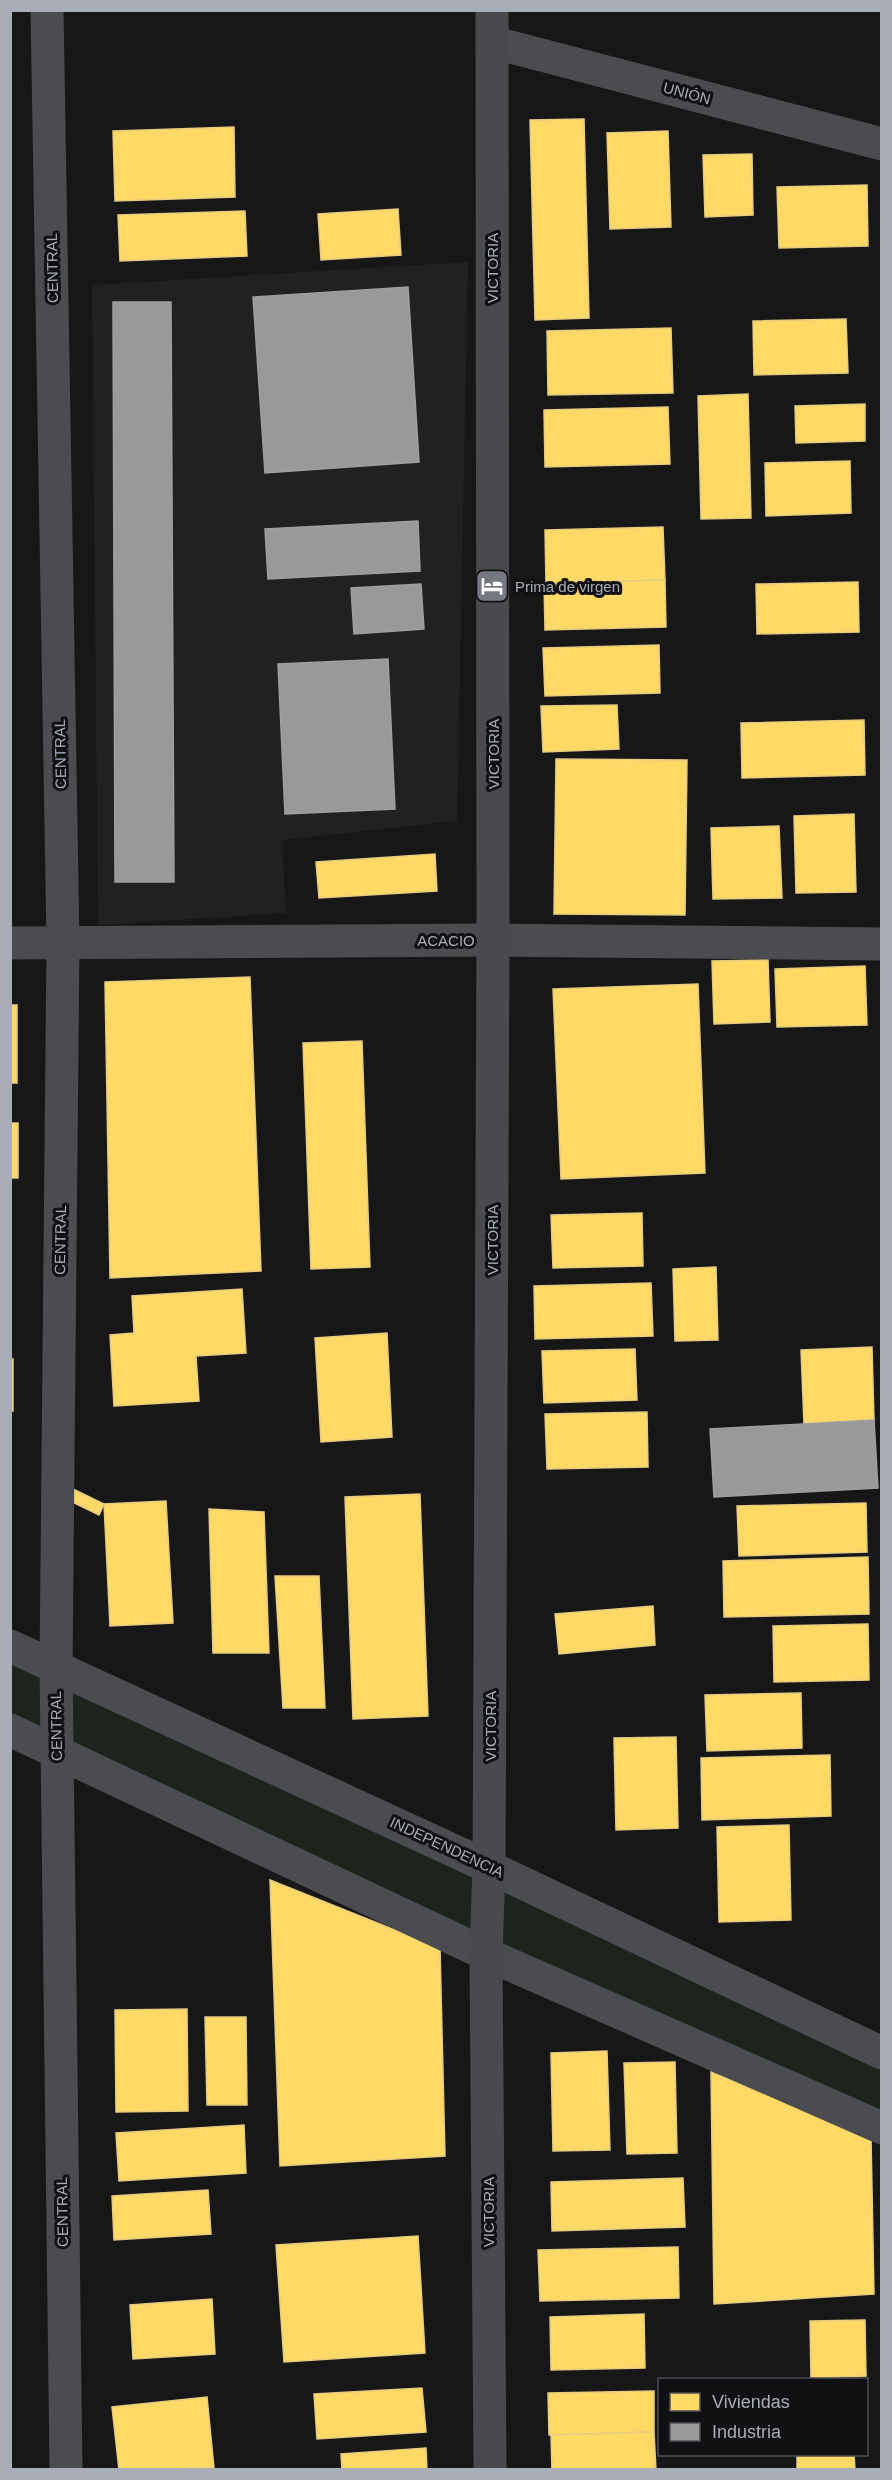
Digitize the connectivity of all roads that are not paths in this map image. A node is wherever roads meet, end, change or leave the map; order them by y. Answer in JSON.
{"nodes":[{"id":1,"x":47,"y":10,"type":"edge"},
{"id":2,"x":492,"y":26,"type":"edge"},
{"id":3,"x":882,"y":144,"type":"edge"},
{"id":4,"x":494,"y":940,"type":"junction"},
{"id":5,"x":10,"y":943,"type":"edge"},
{"id":6,"x":63,"y":943,"type":"junction"},
{"id":7,"x":882,"y":944,"type":"edge"},
{"id":8,"x":10,"y":1646,"type":"edge"},
{"id":9,"x":56,"y":1667,"type":"junction"},
{"id":10,"x":10,"y":1730,"type":"edge"},
{"id":11,"x":57,"y":1751,"type":"junction"},
{"id":12,"x":489,"y":1867,"type":"junction"},
{"id":13,"x":486,"y":1954,"type":"junction"},
{"id":14,"x":882,"y":2053,"type":"edge"},
{"id":15,"x":882,"y":2128,"type":"edge"},
{"id":16,"x":66,"y":2469,"type":"edge"},
{"id":17,"x":490,"y":2469,"type":"edge"}],
"edges":[{"from":1,"to":6,"type":"street","name":"CENTRAL"},
{"from":2,"to":3,"type":"street","name":"UNIÓN"},
{"from":2,"to":4,"type":"street","name":"VICTORIA"},
{"from":4,"to":6,"type":"street","name":"ACACIO"},
{"from":4,"to":7,"type":"street","name":"ACACIO"},
{"from":4,"to":12,"type":"street","name":"VICTORIA"},
{"from":5,"to":6,"type":"street","name":"ACACIO"},
{"from":6,"to":9,"type":"street","name":"CENTRAL"},
{"from":8,"to":9,"type":"street","name":"INDEPENDENCIA"},
{"from":9,"to":11,"type":"street","name":"CENTRAL"},
{"from":9,"to":12,"type":"street","name":"INDEPENDENCIA"},
{"from":10,"to":11,"type":"street"},
{"from":11,"to":13,"type":"street"},
{"from":11,"to":16,"type":"street","name":"CENTRAL"},
{"from":12,"to":13,"type":"street","name":"VICTORIA"},
{"from":12,"to":14,"type":"street","name":"INDEPENDENCIA"},
{"from":13,"to":15,"type":"street"},
{"from":13,"to":17,"type":"street","name":"VICTORIA"}]}
